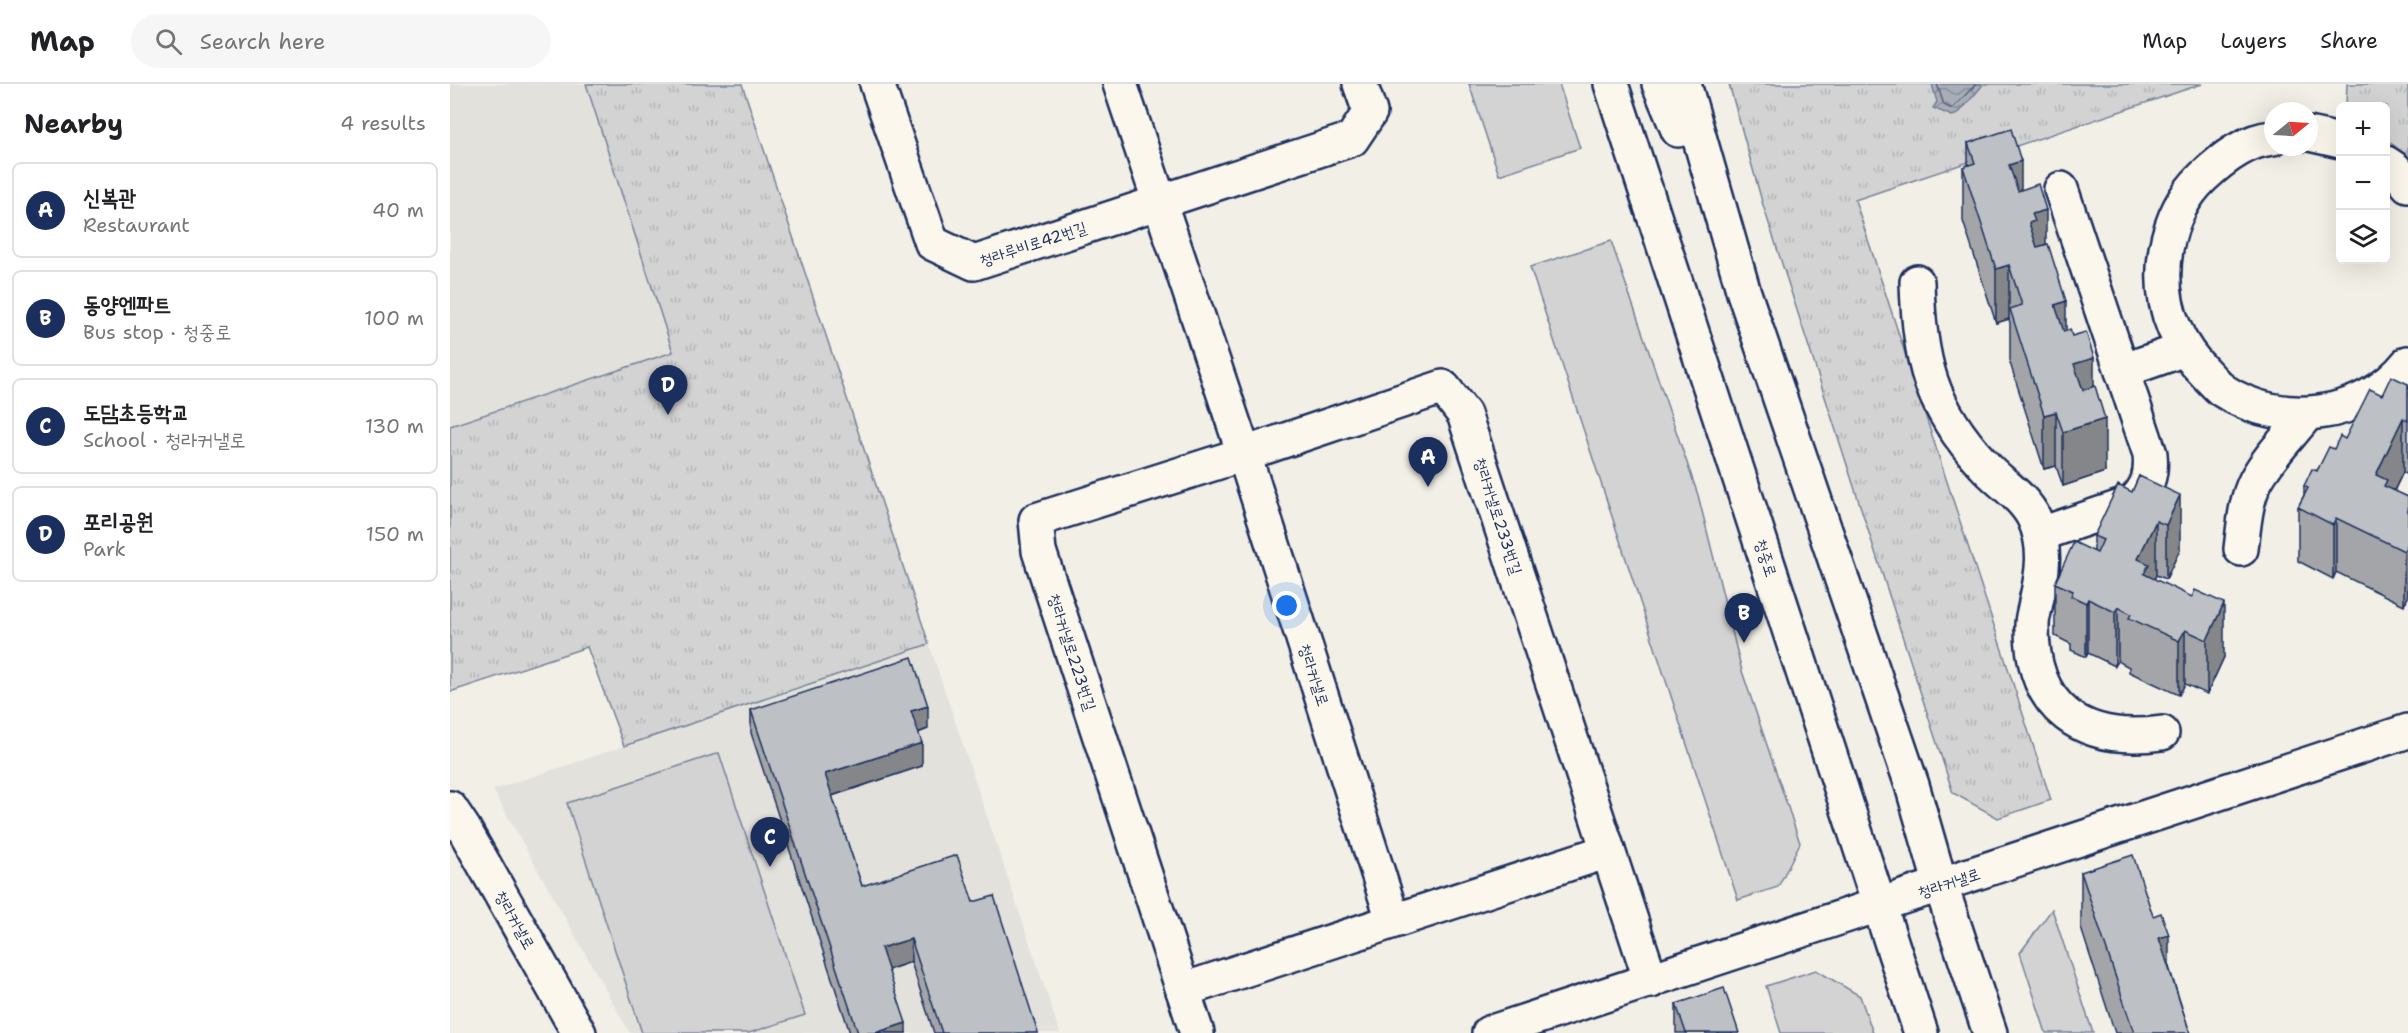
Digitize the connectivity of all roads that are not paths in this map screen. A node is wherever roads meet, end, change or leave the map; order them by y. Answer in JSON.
{"nodes":[{"id":1,"x":878,"y":84,"type":"edge"},
{"id":2,"x":1120,"y":84,"type":"edge"},
{"id":3,"x":1360,"y":84,"type":"edge"},
{"id":4,"x":1611,"y":84,"type":"edge"},
{"id":5,"x":1623,"y":84,"type":"edge"},
{"id":6,"x":1659,"y":84,"type":"edge"},
{"id":7,"x":1684,"y":84,"type":"edge"},
{"id":8,"x":2318,"y":136,"type":"edge"},
{"id":9,"x":2264,"y":138,"type":"edge"},
{"id":10,"x":2336,"y":140,"type":"edge"},
{"id":11,"x":1634,"y":155,"type":"junction"},
{"id":12,"x":2390,"y":166,"type":"edge"},
{"id":13,"x":2408,"y":185,"type":"edge"},
{"id":14,"x":2061,"y":189,"type":"dead end"},
{"id":15,"x":1159,"y":203,"type":"junction"},
{"id":16,"x":1917,"y":282,"type":"dead end"},
{"id":17,"x":1744,"y":293,"type":"junction"},
{"id":18,"x":2185,"y":349,"type":"junction"},
{"id":19,"x":2408,"y":363,"type":"edge"},
{"id":20,"x":2122,"y":371,"type":"junction"},
{"id":21,"x":2307,"y":414,"type":"junction"},
{"id":22,"x":1244,"y":454,"type":"junction"},
{"id":23,"x":2041,"y":534,"type":"junction"},
{"id":24,"x":2241,"y":549,"type":"dead end"},
{"id":25,"x":2408,"y":731,"type":"edge"},
{"id":26,"x":2162,"y":733,"type":"dead end"},
{"id":27,"x":450,"y":808,"type":"edge"},
{"id":28,"x":1608,"y":851,"type":"junction"},
{"id":29,"x":1941,"y":886,"type":"junction"},
{"id":30,"x":1879,"y":906,"type":"junction"},
{"id":31,"x":1393,"y":920,"type":"junction"},
{"id":32,"x":1651,"y":981,"type":"junction"},
{"id":33,"x":1183,"y":990,"type":"junction"},
{"id":34,"x":579,"y":1033,"type":"edge"},
{"id":35,"x":1197,"y":1033,"type":"edge"},
{"id":36,"x":1489,"y":1033,"type":"edge"},
{"id":37,"x":1921,"y":1033,"type":"edge"},
{"id":38,"x":1990,"y":1033,"type":"edge"}],
"edges":[{"from":1,"to":15,"type":"street","name":"청라루비로42번길"},
{"from":2,"to":15,"type":"street"},
{"from":3,"to":15,"type":"street","name":"청라루비로42번길"},
{"from":4,"to":11,"type":"street","name":"청중로"},
{"from":5,"to":11,"type":"street"},
{"from":6,"to":17,"type":"street"},
{"from":7,"to":17,"type":"street"},
{"from":8,"to":10,"type":"street"},
{"from":9,"to":18,"type":"street"},
{"from":11,"to":30,"type":"street","name":"청중로"},
{"from":12,"to":13,"type":"street"},
{"from":14,"to":20,"type":"street"},
{"from":15,"to":22,"type":"street","name":"청라커낼로"},
{"from":16,"to":23,"type":"street"},
{"from":17,"to":29,"type":"street"},
{"from":18,"to":20,"type":"street"},
{"from":18,"to":21,"type":"street"},
{"from":19,"to":21,"type":"street"},
{"from":20,"to":23,"type":"street"},
{"from":21,"to":24,"type":"street"},
{"from":22,"to":28,"type":"street","name":"청라커낼로233번길"},
{"from":22,"to":31,"type":"street","name":"청라커낼로"},
{"from":22,"to":33,"type":"street","name":"청라커낼로223번길"},
{"from":23,"to":26,"type":"street"},
{"from":25,"to":29,"type":"street","name":"청라커낼로"},
{"from":27,"to":34,"type":"street","name":"청라커낼로"},
{"from":28,"to":31,"type":"street"},
{"from":28,"to":32,"type":"street","name":"청라커낼로233번길"},
{"from":29,"to":30,"type":"street","name":"청라커낼로"},
{"from":29,"to":38,"type":"street"},
{"from":30,"to":32,"type":"street","name":"청라커낼로"},
{"from":30,"to":37,"type":"street","name":"청중로"},
{"from":31,"to":33,"type":"street"},
{"from":32,"to":36,"type":"street","name":"청라커낼로"},
{"from":33,"to":35,"type":"street","name":"청라커낼로223번길"}]}
